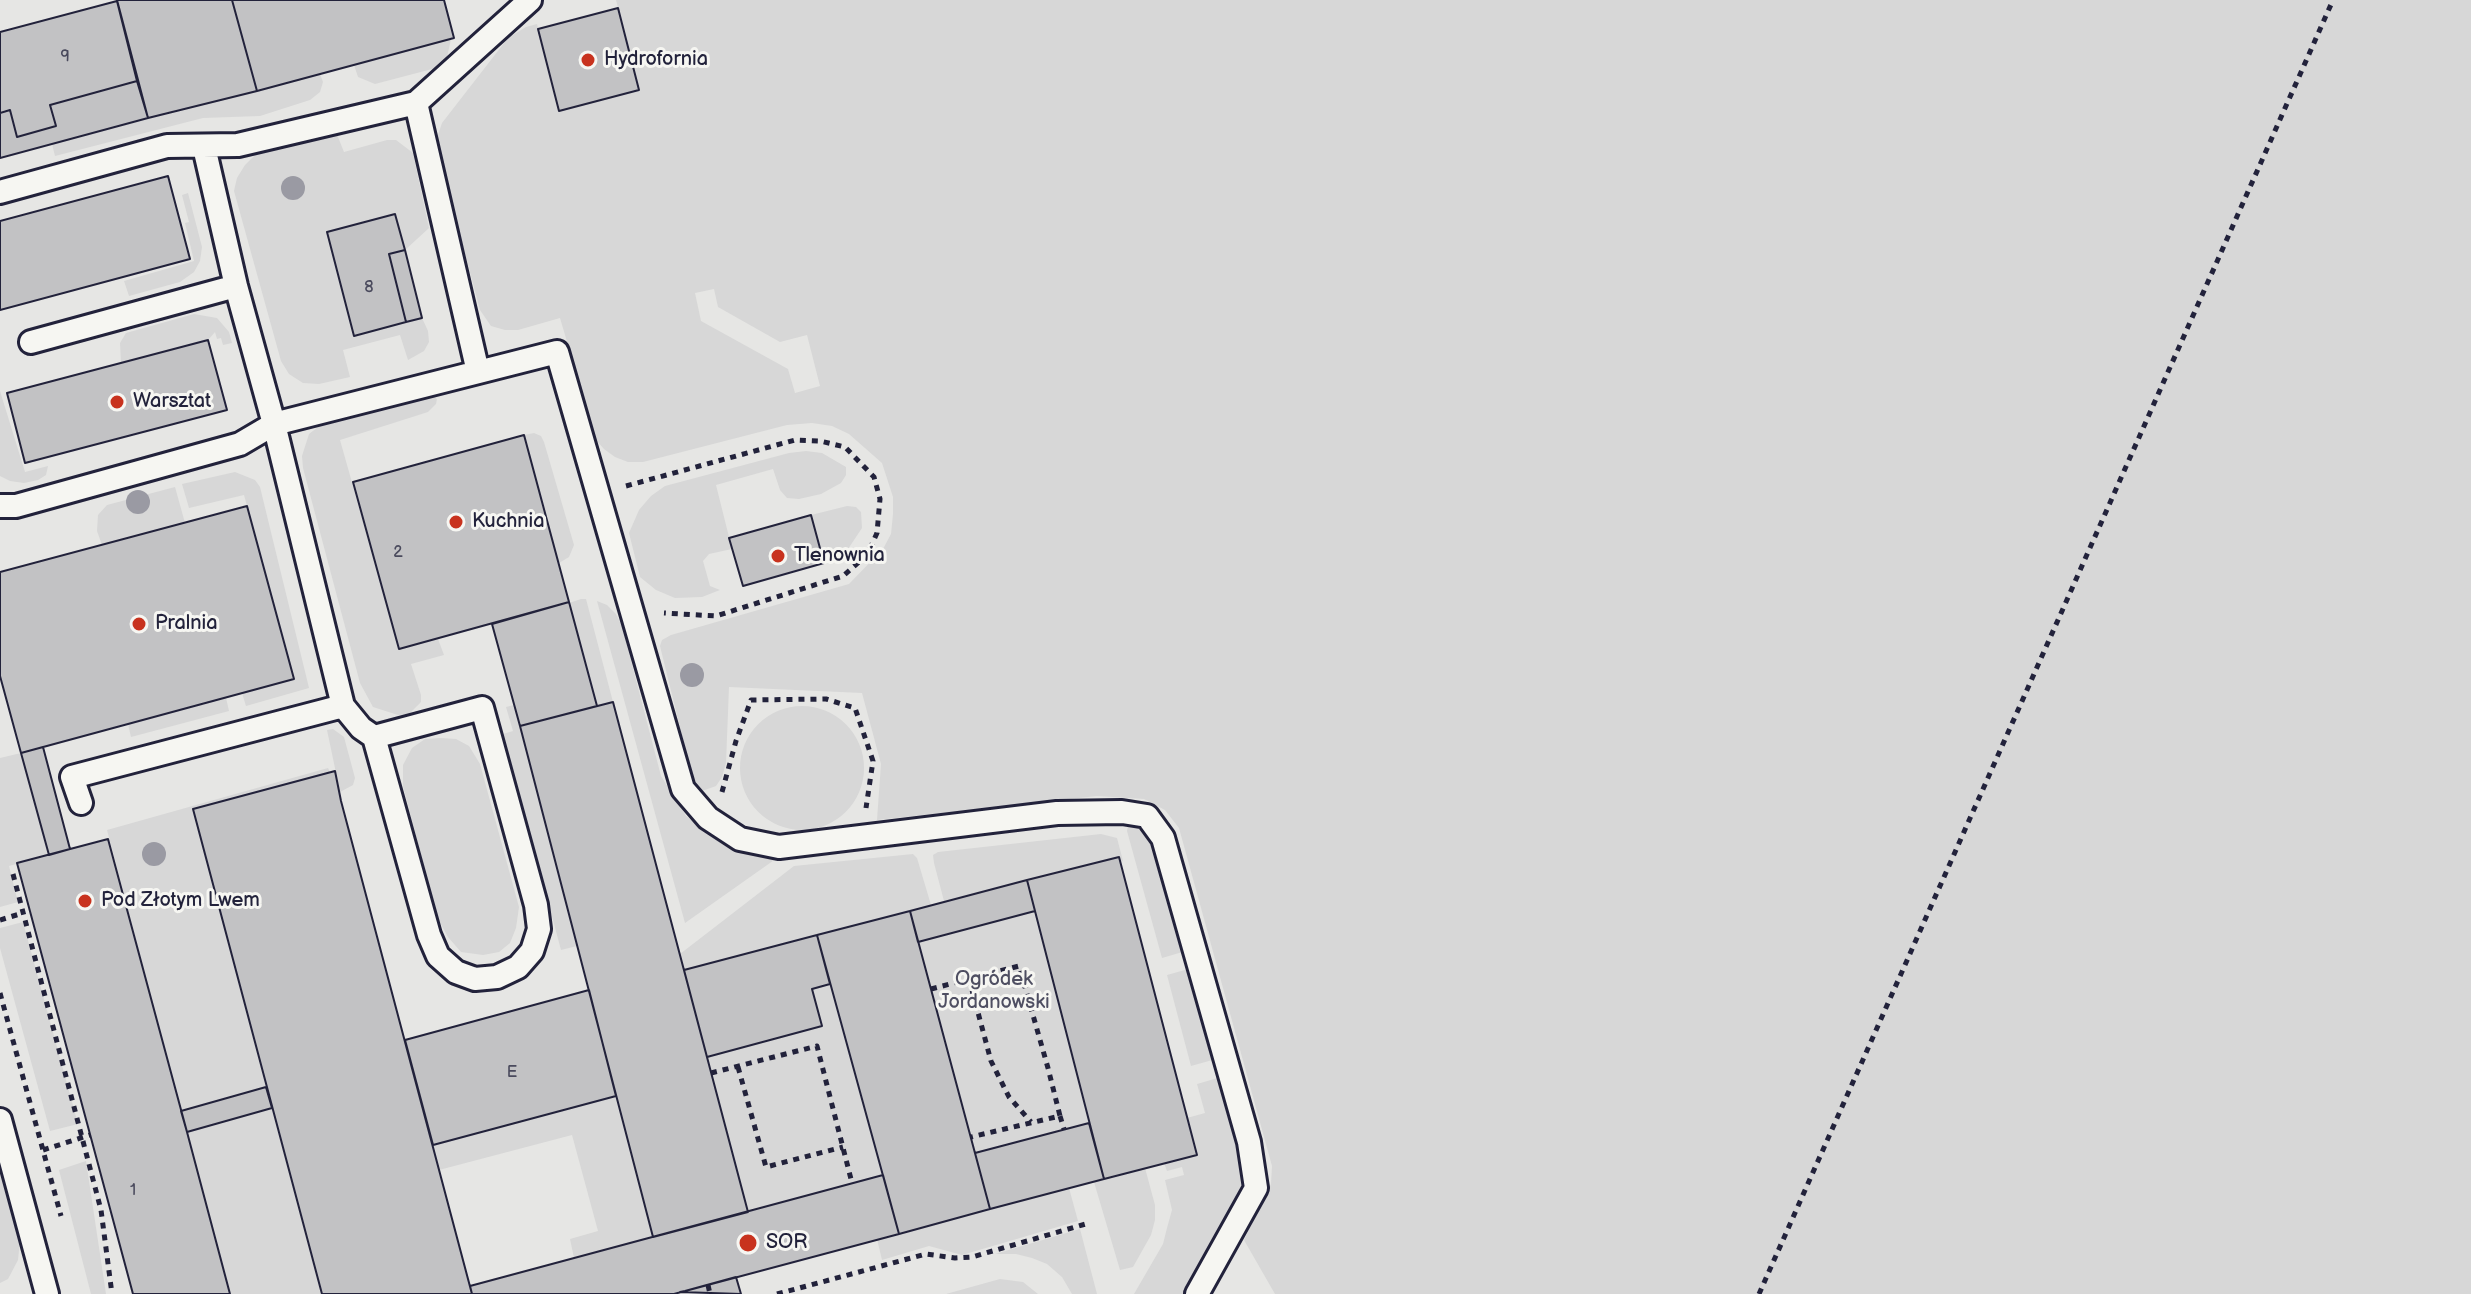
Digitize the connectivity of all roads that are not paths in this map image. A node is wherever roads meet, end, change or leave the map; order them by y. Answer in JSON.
{"nodes":[{"id":1,"x":530,"y":0,"type":"edge"},
{"id":2,"x":416,"y":103,"type":"junction"},
{"id":3,"x":204,"y":147,"type":"junction"},
{"id":4,"x":0,"y":192,"type":"edge"},
{"id":5,"x":236,"y":286,"type":"junction"},
{"id":6,"x":31,"y":342,"type":"dead end"},
{"id":7,"x":478,"y":372,"type":"junction"},
{"id":8,"x":274,"y":424,"type":"junction"},
{"id":9,"x":0,"y":506,"type":"edge"},
{"id":10,"x":343,"y":706,"type":"junction"},
{"id":11,"x":374,"y":737,"type":"junction"},
{"id":12,"x":81,"y":803,"type":"dead end"},
{"id":13,"x":0,"y":1120,"type":"edge"},
{"id":14,"x":1200,"y":1289,"type":"edge"},
{"id":15,"x":47,"y":1294,"type":"edge"}],
"edges":[{"from":1,"to":2,"type":"lane"},
{"from":2,"to":3,"type":"lane"},
{"from":2,"to":7,"type":"lane"},
{"from":3,"to":4,"type":"lane"},
{"from":3,"to":5,"type":"lane"},
{"from":5,"to":6,"type":"lane"},
{"from":5,"to":8,"type":"lane"},
{"from":7,"to":8,"type":"lane"},
{"from":7,"to":14,"type":"lane"},
{"from":8,"to":9,"type":"lane"},
{"from":8,"to":10,"type":"lane"},
{"from":10,"to":11,"type":"lane"},
{"from":10,"to":12,"type":"lane"},
{"from":11,"to":11,"type":"lane"},
{"from":13,"to":15,"type":"lane"}]}
